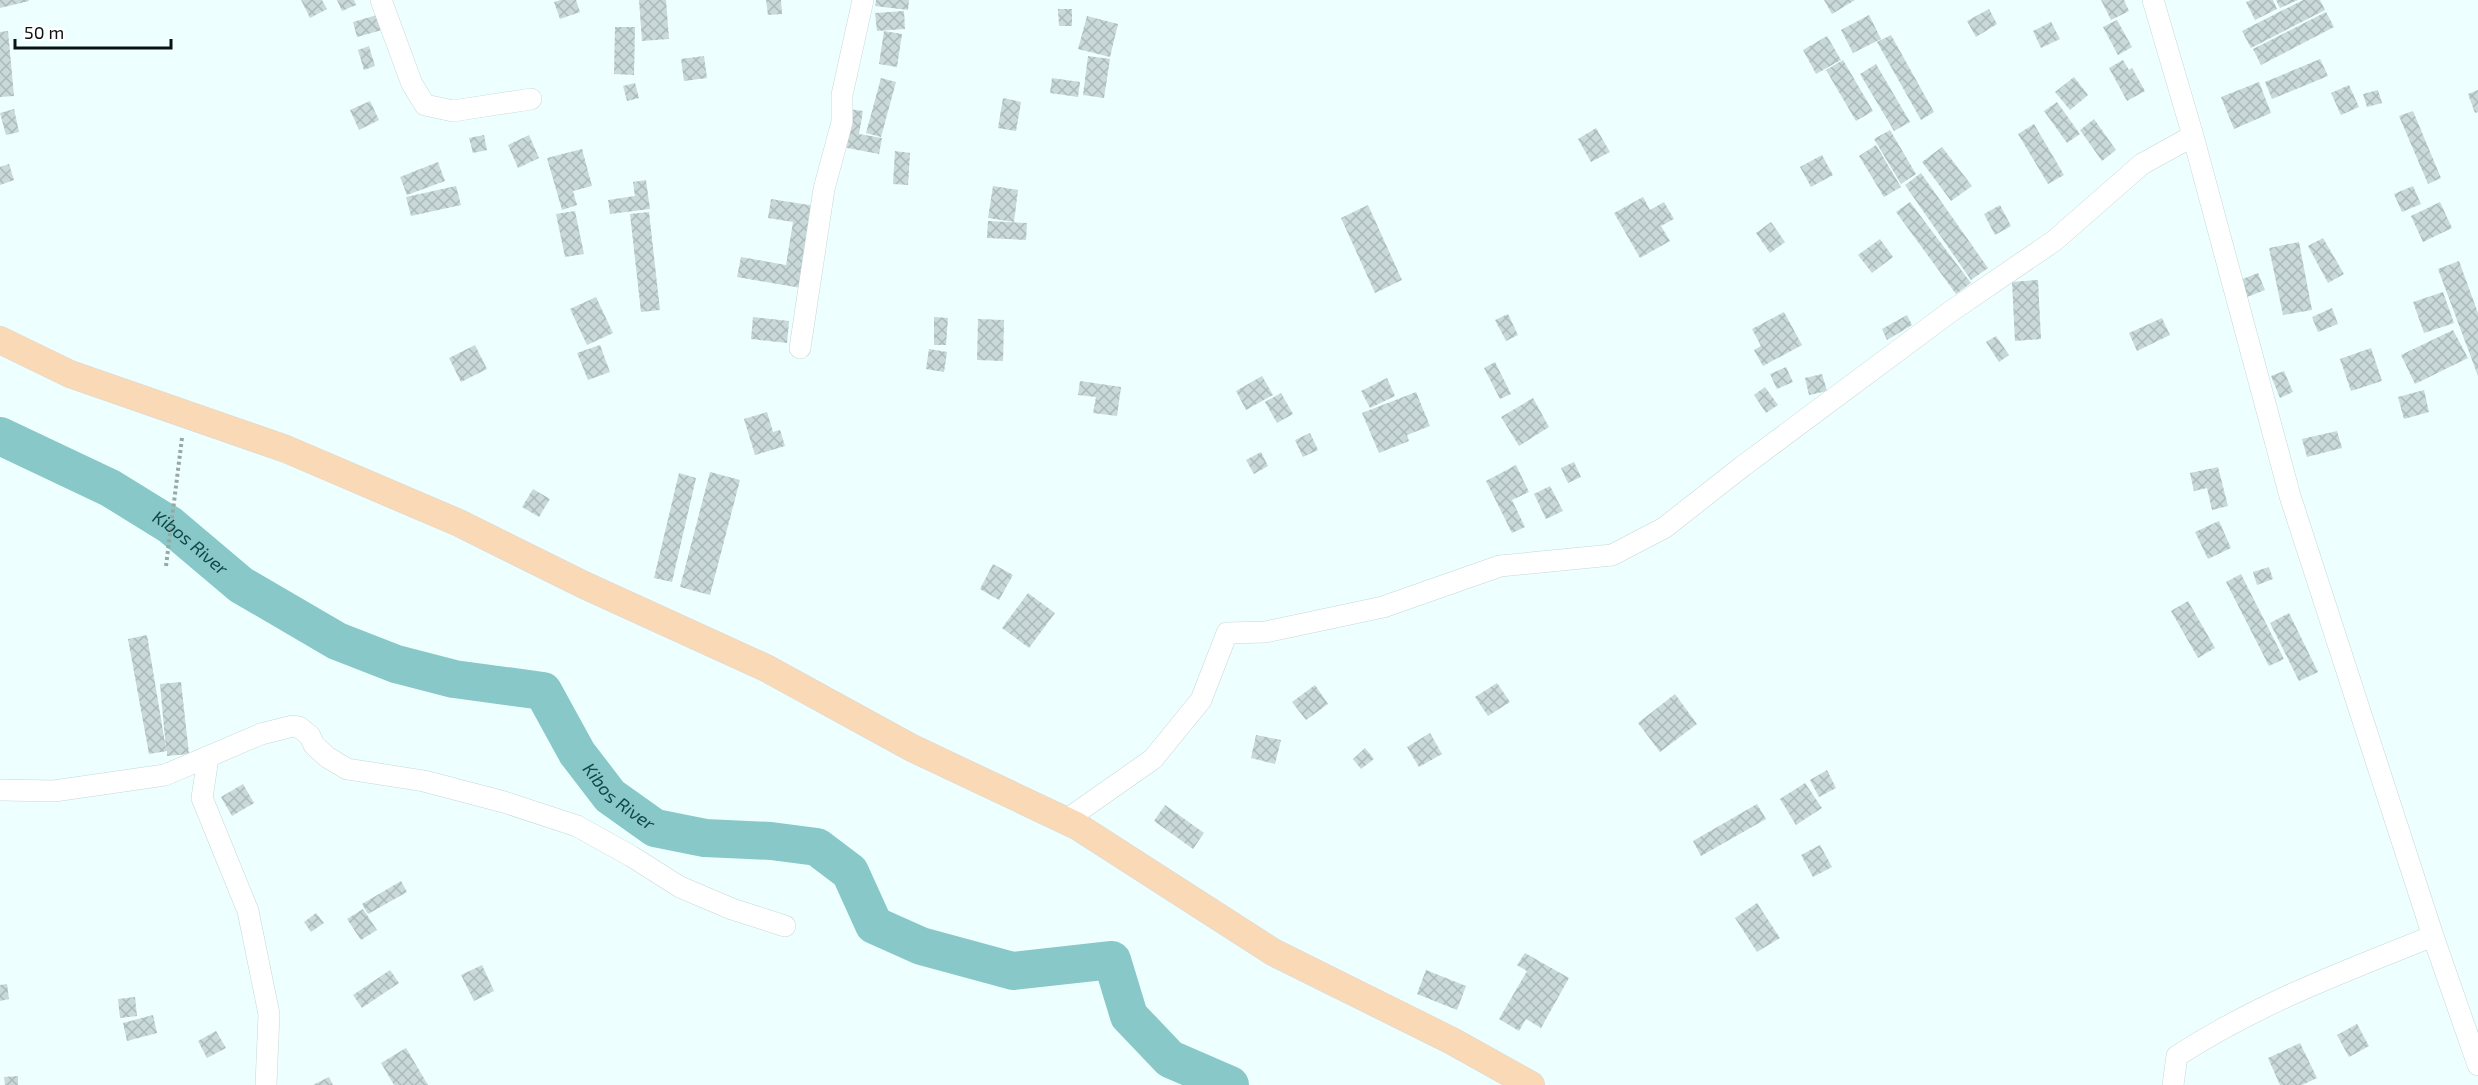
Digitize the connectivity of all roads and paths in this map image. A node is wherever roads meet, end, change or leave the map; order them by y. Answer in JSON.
{"nodes":[{"id":1,"x":381,"y":0,"type":"edge"},
{"id":2,"x":863,"y":0,"type":"edge"},
{"id":3,"x":2153,"y":0,"type":"edge"},
{"id":4,"x":531,"y":99,"type":"dead end"},
{"id":5,"x":2193,"y":136,"type":"junction"},
{"id":6,"x":0,"y":340,"type":"edge"},
{"id":7,"x":800,"y":348,"type":"dead end"},
{"id":8,"x":180,"y":448,"type":"dead end"},
{"id":9,"x":165,"y":566,"type":"dead end"},
{"id":10,"x":208,"y":758,"type":"junction"},
{"id":11,"x":1,"y":790,"type":"edge"},
{"id":12,"x":1066,"y":820,"type":"junction"},
{"id":13,"x":785,"y":926,"type":"dead end"},
{"id":14,"x":2433,"y":936,"type":"junction"},
{"id":15,"x":2478,"y":1065,"type":"edge"},
{"id":16,"x":266,"y":1085,"type":"edge"},
{"id":17,"x":1531,"y":1085,"type":"edge"},
{"id":18,"x":2174,"y":1085,"type":"edge"}],
"edges":[{"from":1,"to":4,"type":"street"},
{"from":2,"to":7,"type":"street"},
{"from":3,"to":5,"type":"street"},
{"from":5,"to":12,"type":"street"},
{"from":5,"to":14,"type":"street"},
{"from":6,"to":12,"type":"main road"},
{"from":8,"to":9,"type":"path"},
{"from":10,"to":11,"type":"street"},
{"from":10,"to":13,"type":"street"},
{"from":10,"to":16,"type":"street"},
{"from":12,"to":17,"type":"main road"},
{"from":14,"to":15,"type":"street"},
{"from":14,"to":18,"type":"street"}]}
